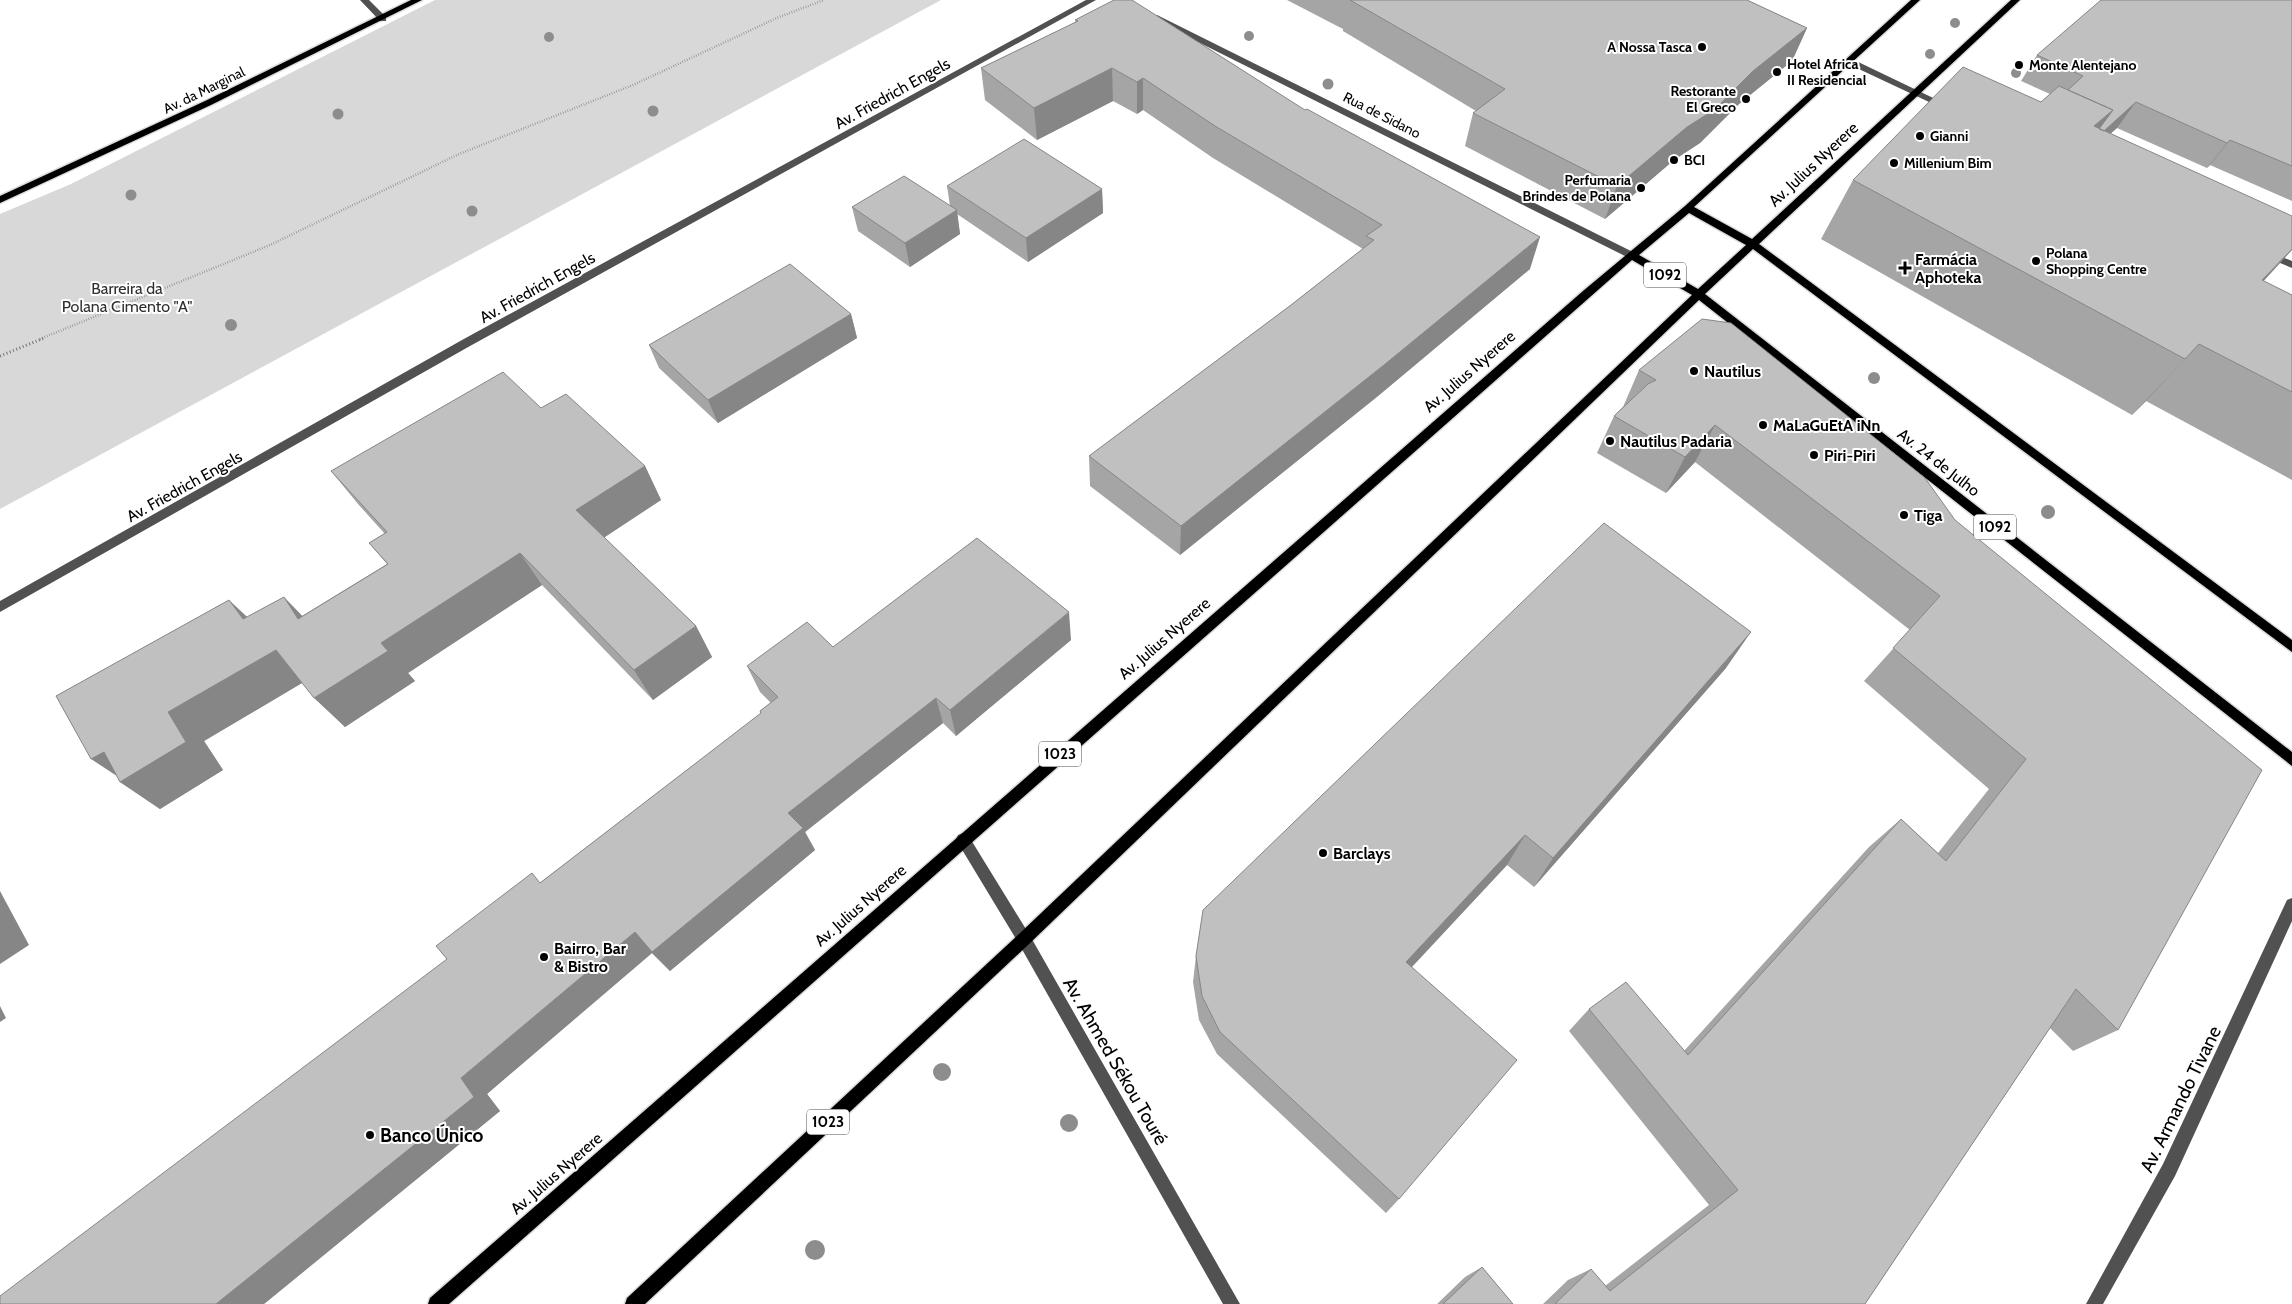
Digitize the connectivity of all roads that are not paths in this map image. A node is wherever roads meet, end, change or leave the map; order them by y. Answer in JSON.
{"nodes":[{"id":1,"x":364,"y":0,"type":"edge"},
{"id":2,"x":418,"y":0,"type":"edge"},
{"id":3,"x":1092,"y":0,"type":"edge"},
{"id":4,"x":1916,"y":0,"type":"edge"},
{"id":5,"x":2016,"y":0,"type":"edge"},
{"id":6,"x":1148,"y":13,"type":"edge"},
{"id":7,"x":383,"y":19,"type":"junction"},
{"id":8,"x":1849,"y":62,"type":"junction"},
{"id":9,"x":1917,"y":93,"type":"junction"},
{"id":10,"x":1952,"y":109,"type":"edge"},
{"id":11,"x":0,"y":200,"type":"edge"},
{"id":12,"x":1688,"y":208,"type":"junction"},
{"id":13,"x":1754,"y":245,"type":"junction"},
{"id":14,"x":2256,"y":249,"type":"edge"},
{"id":15,"x":1630,"y":255,"type":"junction"},
{"id":16,"x":2292,"y":265,"type":"edge"},
{"id":17,"x":1699,"y":294,"type":"junction"},
{"id":18,"x":0,"y":607,"type":"edge"},
{"id":19,"x":2292,"y":647,"type":"edge"},
{"id":20,"x":2292,"y":760,"type":"edge"},
{"id":21,"x":963,"y":839,"type":"junction"},
{"id":22,"x":2292,"y":905,"type":"edge"},
{"id":23,"x":1024,"y":939,"type":"junction"},
{"id":24,"x":436,"y":1304,"type":"edge"},
{"id":25,"x":633,"y":1304,"type":"edge"},
{"id":26,"x":1232,"y":1304,"type":"edge"},
{"id":27,"x":2094,"y":1304,"type":"edge"}],
"edges":[{"from":1,"to":7,"type":"street"},
{"from":2,"to":7,"type":"main road","name":"Av. da Marginal"},
{"from":3,"to":18,"type":"street","name":"Av. Friedrich Engels"},
{"from":4,"to":8,"type":"main road","name":"Av. Julius Nyerere","number":"1023"},
{"from":5,"to":9,"type":"main road","name":"Av. Julius Nyerere"},
{"from":6,"to":15,"type":"street","name":"Rua de Sidano"},
{"from":7,"to":11,"type":"main road","name":"Av. da Marginal"},
{"from":8,"to":9,"type":"street"},
{"from":8,"to":12,"type":"main road","name":"Av. Julius Nyerere","number":"1023"},
{"from":9,"to":10,"type":"street"},
{"from":9,"to":13,"type":"main road","name":"Av. Julius Nyerere"},
{"from":12,"to":13,"type":"main road"},
{"from":12,"to":15,"type":"main road","name":"Av. Julius Nyerere","number":"1023"},
{"from":13,"to":17,"type":"main road","name":"Av. Julius Nyerere"},
{"from":13,"to":19,"type":"main road"},
{"from":14,"to":16,"type":"street"},
{"from":15,"to":17,"type":"main road","name":"Av. 24 de Julho","number":"1092"},
{"from":15,"to":21,"type":"main road","name":"Av. Julius Nyerere","number":"1023"},
{"from":17,"to":20,"type":"main road","name":"Av. 24 de Julho","number":"1092"},
{"from":17,"to":23,"type":"main road","name":"Av. Julius Nyerere","number":"1023"},
{"from":21,"to":23,"type":"street","name":"Av. Ahmed Sékou Touré"},
{"from":21,"to":24,"type":"main road","name":"Av. Julius Nyerere","number":"1023"},
{"from":22,"to":27,"type":"street","name":"Av. Armando Tivane"},
{"from":23,"to":25,"type":"main road","name":"Av. Julius Nyerere","number":"1023"},
{"from":23,"to":26,"type":"street","name":"Av. Ahmed Sékou Touré"}]}
